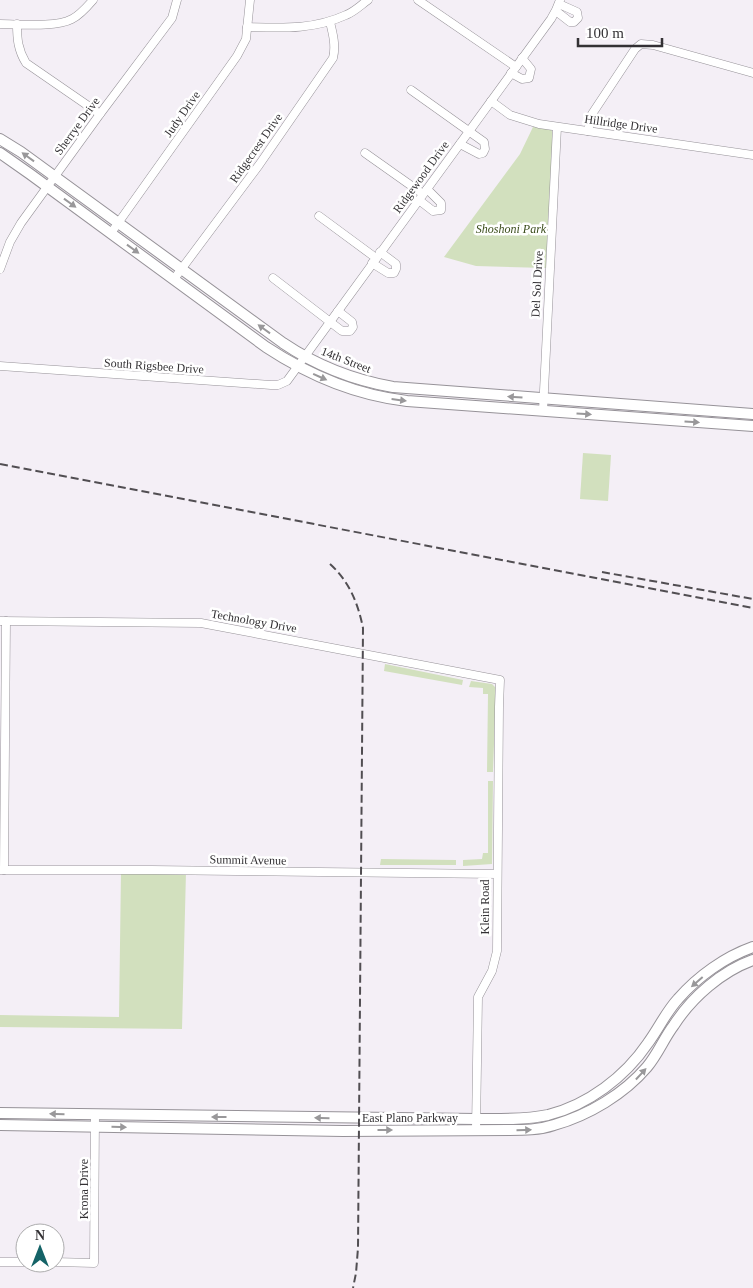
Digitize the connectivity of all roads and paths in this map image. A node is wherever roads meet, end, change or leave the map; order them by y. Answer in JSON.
{"nodes":[{"id":1,"x":93,"y":0,"type":"edge"},
{"id":2,"x":177,"y":0,"type":"edge"},
{"id":3,"x":250,"y":0,"type":"edge"},
{"id":4,"x":368,"y":0,"type":"edge"},
{"id":5,"x":418,"y":0,"type":"edge"},
{"id":6,"x":558,"y":5,"type":"edge"},
{"id":7,"x":330,"y":22,"type":"junction"},
{"id":8,"x":0,"y":24,"type":"edge"},
{"id":9,"x":16,"y":24,"type":"junction"},
{"id":10,"x":247,"y":27,"type":"junction"},
{"id":11,"x":522,"y":58,"type":"junction"},
{"id":12,"x":514,"y":70,"type":"junction"},
{"id":13,"x":753,"y":73,"type":"edge"},
{"id":14,"x":412,"y":90,"type":"dead end"},
{"id":15,"x":491,"y":101,"type":"junction"},
{"id":16,"x":100,"y":114,"type":"junction"},
{"id":17,"x":557,"y":127,"type":"junction"},
{"id":18,"x":469,"y":131,"type":"junction"},
{"id":19,"x":588,"y":131,"type":"junction"},
{"id":20,"x":0,"y":139,"type":"edge"},
{"id":21,"x":460,"y":144,"type":"junction"},
{"id":22,"x":0,"y":153,"type":"edge"},
{"id":23,"x":365,"y":153,"type":"dead end"},
{"id":24,"x":753,"y":155,"type":"edge"},
{"id":25,"x":55,"y":176,"type":"junction"},
{"id":26,"x":48,"y":186,"type":"junction"},
{"id":27,"x":423,"y":194,"type":"junction"},
{"id":28,"x":319,"y":216,"type":"dead end"},
{"id":29,"x":118,"y":223,"type":"junction"},
{"id":30,"x":111,"y":233,"type":"junction"},
{"id":31,"x":376,"y":258,"type":"junction"},
{"id":32,"x":0,"y":269,"type":"edge"},
{"id":33,"x":181,"y":269,"type":"junction"},
{"id":34,"x":273,"y":278,"type":"dead end"},
{"id":35,"x":174,"y":279,"type":"junction"},
{"id":36,"x":338,"y":311,"type":"junction"},
{"id":37,"x":330,"y":321,"type":"junction"},
{"id":38,"x":304,"y":356,"type":"junction"},
{"id":39,"x":0,"y":366,"type":"edge"},
{"id":40,"x":298,"y":366,"type":"junction"},
{"id":41,"x":365,"y":381,"type":"junction"},
{"id":42,"x":362,"y":392,"type":"junction"},
{"id":43,"x":460,"y":392,"type":"junction"},
{"id":44,"x":544,"y":399,"type":"junction"},
{"id":45,"x":459,"y":405,"type":"junction"},
{"id":46,"x":659,"y":407,"type":"junction"},
{"id":47,"x":543,"y":411,"type":"junction"},
{"id":48,"x":753,"y":414,"type":"edge"},
{"id":49,"x":658,"y":420,"type":"junction"},
{"id":50,"x":753,"y":426,"type":"edge"},
{"id":51,"x":3,"y":621,"type":"edge"},
{"id":52,"x":500,"y":680,"type":"joint"},
{"id":53,"x":2,"y":870,"type":"edge"},
{"id":54,"x":497,"y":874,"type":"junction"},
{"id":55,"x":753,"y":948,"type":"edge"},
{"id":56,"x":753,"y":960,"type":"edge"},
{"id":57,"x":715,"y":967,"type":"junction"},
{"id":58,"x":721,"y":976,"type":"junction"},
{"id":59,"x":596,"y":1093,"type":"junction"},
{"id":60,"x":602,"y":1104,"type":"junction"},
{"id":61,"x":1,"y":1113,"type":"edge"},
{"id":62,"x":95,"y":1115,"type":"junction"},
{"id":63,"x":166,"y":1116,"type":"junction"},
{"id":64,"x":268,"y":1117,"type":"junction"},
{"id":65,"x":340,"y":1118,"type":"junction"},
{"id":66,"x":476,"y":1119,"type":"junction"},
{"id":67,"x":1,"y":1125,"type":"edge"},
{"id":68,"x":95,"y":1127,"type":"junction"},
{"id":69,"x":166,"y":1128,"type":"junction"},
{"id":70,"x":268,"y":1129,"type":"junction"},
{"id":71,"x":340,"y":1130,"type":"junction"},
{"id":72,"x":476,"y":1130,"type":"junction"},
{"id":73,"x":0,"y":1262,"type":"edge"},
{"id":74,"x":15,"y":1262,"type":"edge"},
{"id":75,"x":65,"y":1262,"type":"edge"}],
"edges":[{"from":1,"to":9,"type":"street"},
{"from":2,"to":16,"type":"street","name":"Sherrye Drive"},
{"from":3,"to":10,"type":"street","name":"Judy Drive"},
{"from":4,"to":7,"type":"street"},
{"from":5,"to":12,"type":"street"},
{"from":6,"to":11,"type":"street","name":"Ridgewood Drive"},
{"from":7,"to":10,"type":"street"},
{"from":7,"to":33,"type":"street","name":"Ridgecrest Drive"},
{"from":8,"to":9,"type":"street"},
{"from":9,"to":16,"type":"street"},
{"from":10,"to":29,"type":"street","name":"Judy Drive"},
{"from":11,"to":12,"type":"street","name":"Ridgewood Drive"},
{"from":11,"to":12,"type":"street"},
{"from":12,"to":15,"type":"street","name":"Ridgewood Drive"},
{"from":13,"to":19,"type":"street"},
{"from":14,"to":18,"type":"street"},
{"from":15,"to":17,"type":"street","name":"Hillridge Drive"},
{"from":15,"to":18,"type":"street","name":"Ridgewood Drive"},
{"from":16,"to":25,"type":"street","name":"Sherrye Drive"},
{"from":17,"to":19,"type":"street","name":"Hillridge Drive"},
{"from":17,"to":44,"type":"street","name":"Del Sol Drive"},
{"from":18,"to":21,"type":"street","name":"Ridgewood Drive"},
{"from":18,"to":21,"type":"street"},
{"from":19,"to":24,"type":"street","name":"Hillridge Drive"},
{"from":25,"to":20,"type":"main road","name":"14th Street","one_way":true},
{"from":21,"to":27,"type":"street","name":"Ridgewood Drive"},
{"from":22,"to":26,"type":"main road","name":"14th Street"},
{"from":23,"to":27,"type":"street"},
{"from":25,"to":26,"type":"street","name":"Sherrye Drive"},
{"from":25,"to":29,"type":"main road","name":"14th Street"},
{"from":26,"to":30,"type":"main road","name":"14th Street","one_way":true},
{"from":26,"to":32,"type":"street","name":"Sherrye Drive"},
{"from":27,"to":31,"type":"street","name":"Ridgewood Drive"},
{"from":28,"to":31,"type":"street"},
{"from":29,"to":30,"type":"street","name":"Judy Drive"},
{"from":29,"to":33,"type":"main road","name":"14th Street"},
{"from":30,"to":35,"type":"main road","name":"14th Street","one_way":true},
{"from":31,"to":36,"type":"street","name":"Ridgewood Drive"},
{"from":33,"to":35,"type":"street","name":"Ridgecrest Drive"},
{"from":38,"to":33,"type":"main road","name":"14th Street","one_way":true},
{"from":34,"to":37,"type":"street"},
{"from":35,"to":40,"type":"main road","name":"14th Street"},
{"from":36,"to":37,"type":"street","name":"Ridgewood Drive"},
{"from":36,"to":37,"type":"street"},
{"from":37,"to":38,"type":"street","name":"Ridgewood Drive"},
{"from":38,"to":40,"type":"street","name":"Ridgewood Drive"},
{"from":38,"to":41,"type":"main road","name":"14th Street"},
{"from":39,"to":40,"type":"street","name":"South Rigsbee Drive"},
{"from":40,"to":42,"type":"main road","name":"14th Street","one_way":true},
{"from":41,"to":42,"type":"main road"},
{"from":41,"to":43,"type":"main road","name":"14th Street"},
{"from":42,"to":45,"type":"main road","name":"14th Street","one_way":true},
{"from":44,"to":43,"type":"main road","name":"14th Street","one_way":true},
{"from":43,"to":45,"type":"main road"},
{"from":44,"to":46,"type":"main road","name":"14th Street"},
{"from":44,"to":47,"type":"street","name":"Del Sol Drive"},
{"from":45,"to":47,"type":"main road","name":"14th Street"},
{"from":46,"to":48,"type":"main road","name":"14th Street"},
{"from":46,"to":49,"type":"main road"},
{"from":47,"to":49,"type":"main road","name":"14th Street","one_way":true},
{"from":49,"to":50,"type":"main road","name":"14th Street","one_way":true},
{"from":51,"to":52,"type":"street","name":"Technology Drive"},
{"from":51,"to":53,"type":"street"},
{"from":52,"to":54,"type":"street","name":"Klein Road"},
{"from":53,"to":54,"type":"street","name":"Summit Avenue"},
{"from":54,"to":66,"type":"street","name":"Klein Road"},
{"from":55,"to":57,"type":"main road","name":"East Plano Parkway"},
{"from":56,"to":58,"type":"main road","name":"East Plano Parkway"},
{"from":57,"to":58,"type":"main road"},
{"from":57,"to":59,"type":"main road","name":"East Plano Parkway","one_way":true},
{"from":60,"to":58,"type":"main road","name":"East Plano Parkway","one_way":true},
{"from":59,"to":60,"type":"main road"},
{"from":59,"to":66,"type":"main road","name":"East Plano Parkway"},
{"from":72,"to":60,"type":"main road","name":"East Plano Parkway","one_way":true},
{"from":62,"to":61,"type":"main road","name":"East Plano Parkway","one_way":true},
{"from":61,"to":67,"type":"main road"},
{"from":62,"to":63,"type":"main road","name":"East Plano Parkway"},
{"from":62,"to":68,"type":"street","name":"Krona Drive"},
{"from":64,"to":63,"type":"main road","name":"East Plano Parkway","one_way":true},
{"from":63,"to":69,"type":"main road"},
{"from":65,"to":64,"type":"main road","name":"East Plano Parkway","one_way":true},
{"from":64,"to":70,"type":"main road"},
{"from":65,"to":66,"type":"main road","name":"East Plano Parkway"},
{"from":65,"to":71,"type":"main road"},
{"from":66,"to":72,"type":"street","name":"Klein Road"},
{"from":67,"to":68,"type":"main road","name":"East Plano Parkway"},
{"from":68,"to":69,"type":"main road","name":"East Plano Parkway","one_way":true},
{"from":68,"to":75,"type":"street","name":"Krona Drive"},
{"from":69,"to":70,"type":"main road","name":"East Plano Parkway"},
{"from":70,"to":71,"type":"main road","name":"East Plano Parkway"},
{"from":71,"to":72,"type":"main road","name":"East Plano Parkway","one_way":true},
{"from":73,"to":74,"type":"street"}]}
